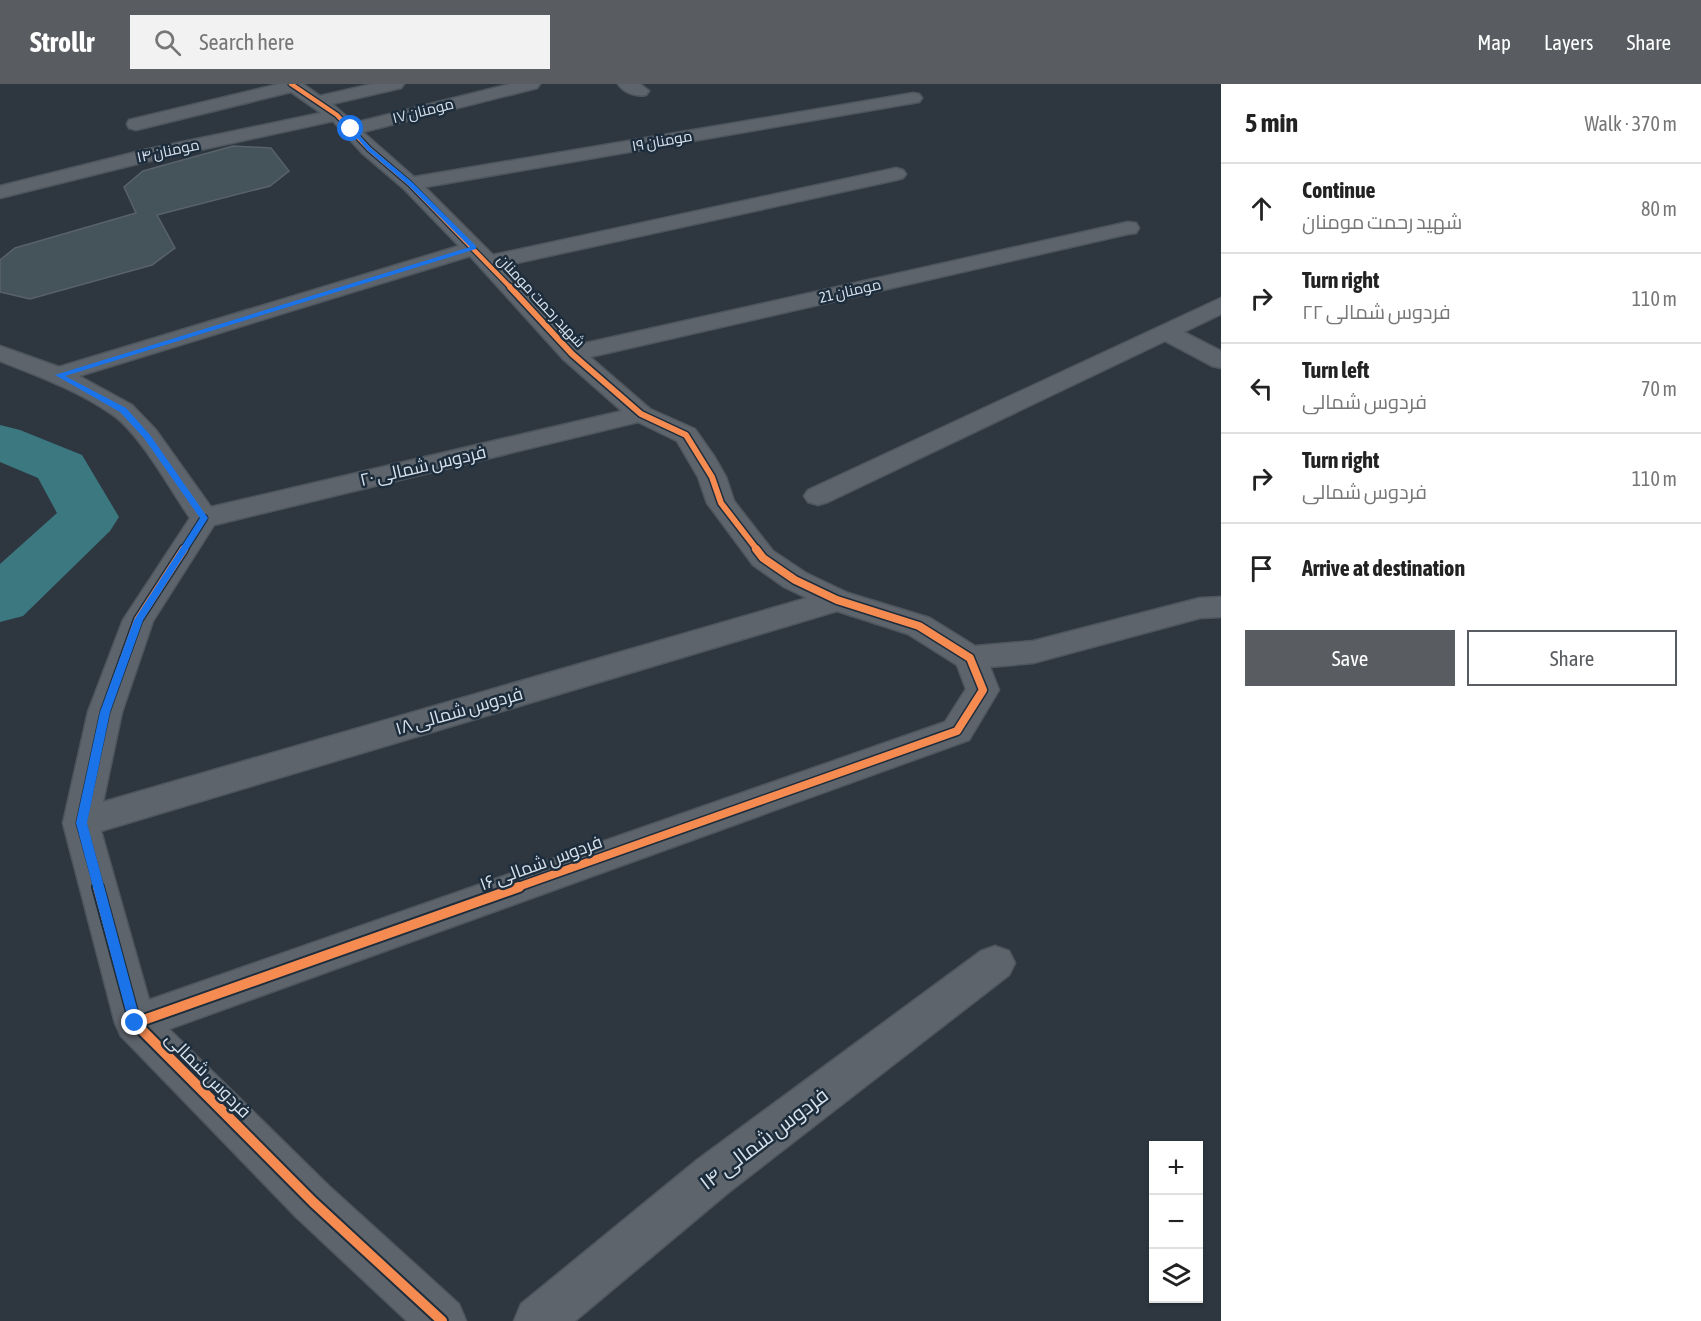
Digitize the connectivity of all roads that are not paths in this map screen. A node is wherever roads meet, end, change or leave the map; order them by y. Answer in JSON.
{"nodes":[{"id":1,"x":395,"y":84,"type":"edge"},
{"id":2,"x":531,"y":84,"type":"edge"},
{"id":3,"x":292,"y":85,"type":"edge"},
{"id":4,"x":913,"y":98,"type":"dead end"},
{"id":5,"x":316,"y":102,"type":"junction"},
{"id":6,"x":344,"y":122,"type":"junction"},
{"id":7,"x":136,"y":124,"type":"dead end"},
{"id":8,"x":896,"y":174,"type":"dead end"},
{"id":9,"x":410,"y":184,"type":"junction"},
{"id":10,"x":0,"y":192,"type":"edge"},
{"id":11,"x":1128,"y":228,"type":"dead end"},
{"id":12,"x":481,"y":255,"type":"junction"},
{"id":13,"x":1221,"y":305,"type":"edge"},
{"id":14,"x":1166,"y":332,"type":"junction"},
{"id":15,"x":0,"y":352,"type":"edge"},
{"id":16,"x":572,"y":354,"type":"junction"},
{"id":17,"x":1221,"y":361,"type":"edge"},
{"id":18,"x":58,"y":375,"type":"junction"},
{"id":19,"x":641,"y":414,"type":"junction"},
{"id":20,"x":818,"y":496,"type":"dead end"},
{"id":21,"x":204,"y":518,"type":"junction"},
{"id":22,"x":837,"y":600,"type":"junction"},
{"id":23,"x":1221,"y":607,"type":"edge"},
{"id":24,"x":970,"y":658,"type":"junction"},
{"id":25,"x":81,"y":823,"type":"junction"},
{"id":26,"x":995,"y":963,"type":"dead end"},
{"id":27,"x":135,"y":1023,"type":"junction"},
{"id":28,"x":442,"y":1321,"type":"edge"},
{"id":29,"x":538,"y":1321,"type":"edge"}],
"edges":[{"from":1,"to":5,"type":"street"},
{"from":2,"to":6,"type":"street","name":"مومنان ۱۷"},
{"from":3,"to":5,"type":"street","name":"شهید رحمت مومنان"},
{"from":3,"to":7,"type":"street"},
{"from":4,"to":9,"type":"street","name":"مومنان ۱۹"},
{"from":5,"to":6,"type":"street","name":"شهید رحمت مومنان"},
{"from":6,"to":9,"type":"street","name":"شهید رحمت مومنان"},
{"from":6,"to":10,"type":"street","name":"مومنان ۱۴"},
{"from":8,"to":12,"type":"street"},
{"from":9,"to":12,"type":"street","name":"شهید رحمت مومنان"},
{"from":11,"to":16,"type":"street","name":"مومنان 21"},
{"from":12,"to":16,"type":"street","name":"شهید رحمت مومنان"},
{"from":12,"to":18,"type":"street"},
{"from":13,"to":14,"type":"street"},
{"from":14,"to":17,"type":"street"},
{"from":14,"to":20,"type":"street"},
{"from":15,"to":18,"type":"street"},
{"from":16,"to":19,"type":"street","name":"شهید رحمت مومنان"},
{"from":18,"to":21,"type":"street"},
{"from":19,"to":21,"type":"street","name":"فردوس شمالی ۲۰"},
{"from":19,"to":22,"type":"street","name":"شهید رحمت مومنان"},
{"from":21,"to":25,"type":"street","name":"فردوس شمالی"},
{"from":22,"to":24,"type":"street","name":"شهید رحمت مومنان"},
{"from":22,"to":25,"type":"street","name":"فردوس شمالی ۱۸"},
{"from":23,"to":24,"type":"street"},
{"from":24,"to":27,"type":"street","name":"فردوس شمالی ۱۶"},
{"from":25,"to":27,"type":"street","name":"فردوس شمالی"},
{"from":26,"to":29,"type":"street","name":"فردوس شمالی ۱۴"},
{"from":27,"to":28,"type":"street","name":"فردوس شمالی"}]}
